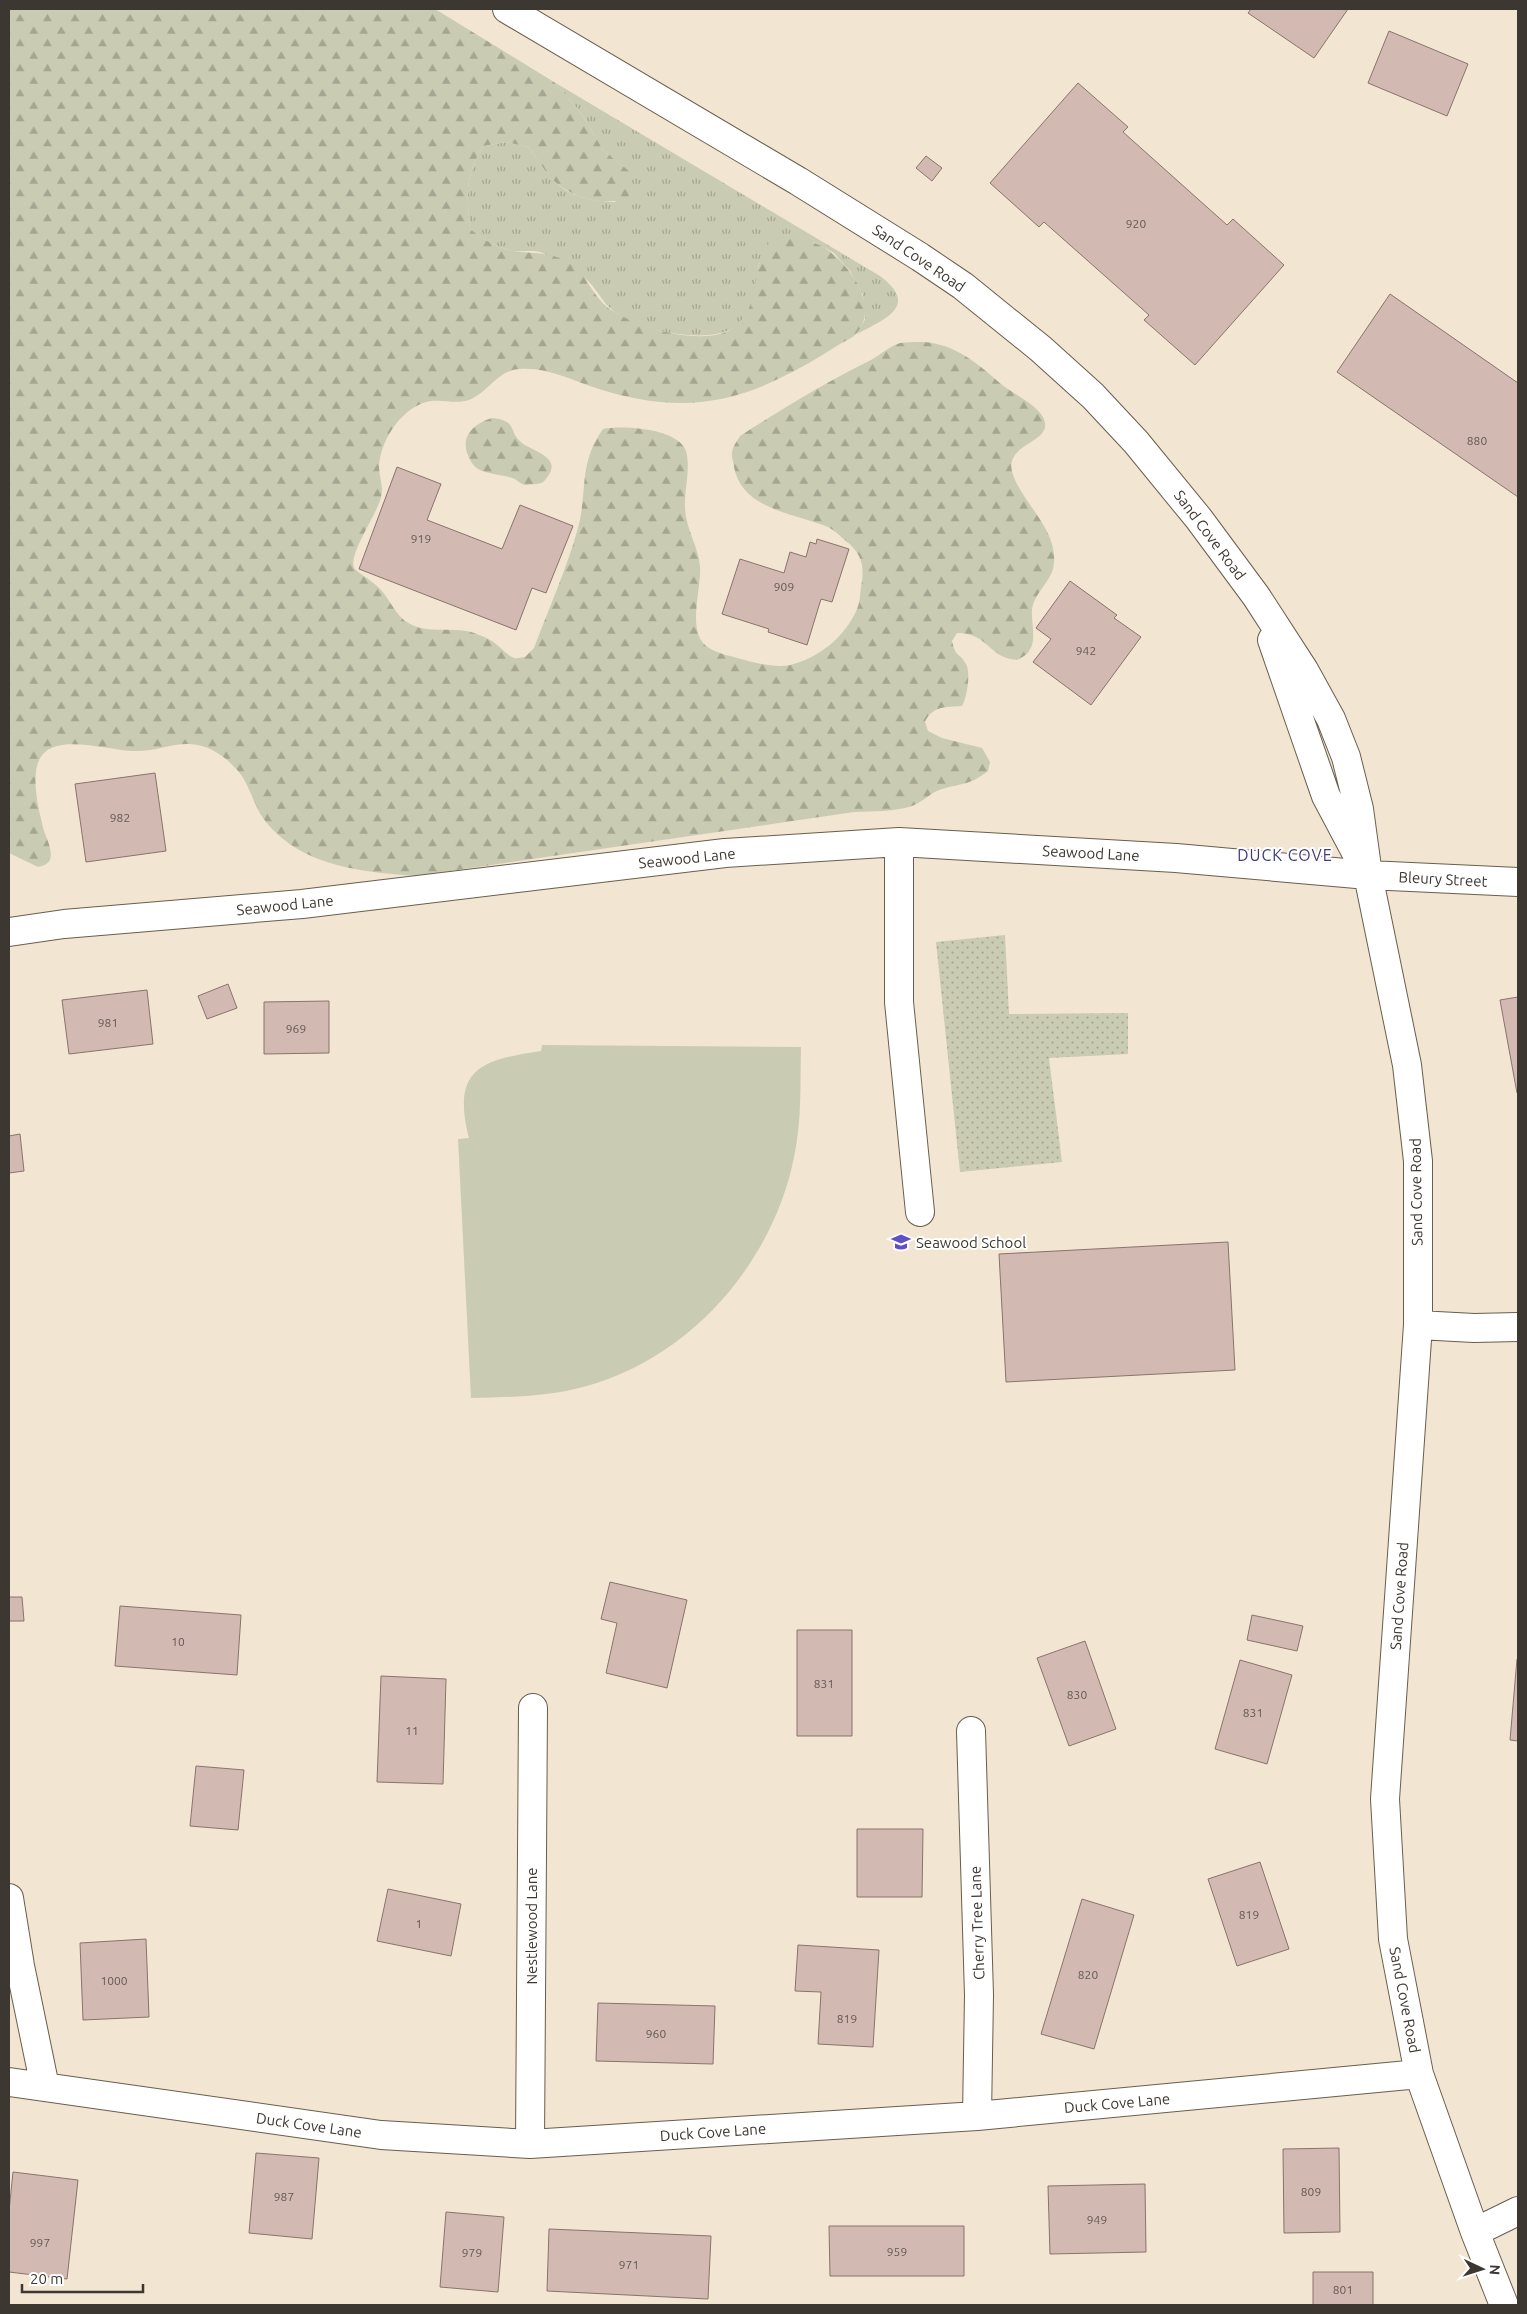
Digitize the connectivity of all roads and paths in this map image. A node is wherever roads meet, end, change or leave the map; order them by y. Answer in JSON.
{"nodes":[{"id":1,"x":507,"y":9,"type":"edge"},
{"id":2,"x":899,"y":842,"type":"junction"},
{"id":3,"x":1368,"y":875,"type":"junction"},
{"id":4,"x":1518,"y":882,"type":"edge"},
{"id":5,"x":9,"y":932,"type":"edge"},
{"id":6,"x":920,"y":1212,"type":"dead end"},
{"id":7,"x":1418,"y":1324,"type":"junction"},
{"id":8,"x":1518,"y":1327,"type":"edge"},
{"id":9,"x":533,"y":1708,"type":"dead end"},
{"id":10,"x":971,"y":1730,"type":"dead end"},
{"id":11,"x":9,"y":1898,"type":"edge"},
{"id":12,"x":1419,"y":2074,"type":"junction"},
{"id":13,"x":9,"y":2082,"type":"edge"},
{"id":14,"x":44,"y":2087,"type":"junction"},
{"id":15,"x":977,"y":2116,"type":"junction"},
{"id":16,"x":530,"y":2144,"type":"junction"},
{"id":17,"x":1518,"y":2211,"type":"edge"},
{"id":18,"x":1475,"y":2232,"type":"junction"},
{"id":19,"x":1504,"y":2305,"type":"edge"}],
"edges":[{"from":1,"to":3,"type":"street","name":"Sand Cove Road"},
{"from":2,"to":3,"type":"street","name":"Seawood Lane"},
{"from":2,"to":5,"type":"street","name":"Seawood Lane"},
{"from":2,"to":6,"type":"street"},
{"from":3,"to":4,"type":"street","name":"Bleury Street"},
{"from":3,"to":7,"type":"street","name":"Sand Cove Road"},
{"from":7,"to":8,"type":"street"},
{"from":7,"to":12,"type":"street","name":"Sand Cove Road"},
{"from":9,"to":16,"type":"street","name":"Nestlewood Lane"},
{"from":10,"to":15,"type":"street","name":"Cherry Tree Lane"},
{"from":11,"to":14,"type":"street"},
{"from":12,"to":15,"type":"street","name":"Duck Cove Lane"},
{"from":12,"to":18,"type":"street","name":"Sand Cove Road"},
{"from":13,"to":14,"type":"street","name":"Duck Cove Lane"},
{"from":14,"to":16,"type":"street","name":"Duck Cove Lane"},
{"from":15,"to":16,"type":"street","name":"Duck Cove Lane"},
{"from":17,"to":18,"type":"street"},
{"from":18,"to":19,"type":"street","name":"Sand Cove Road"}]}
